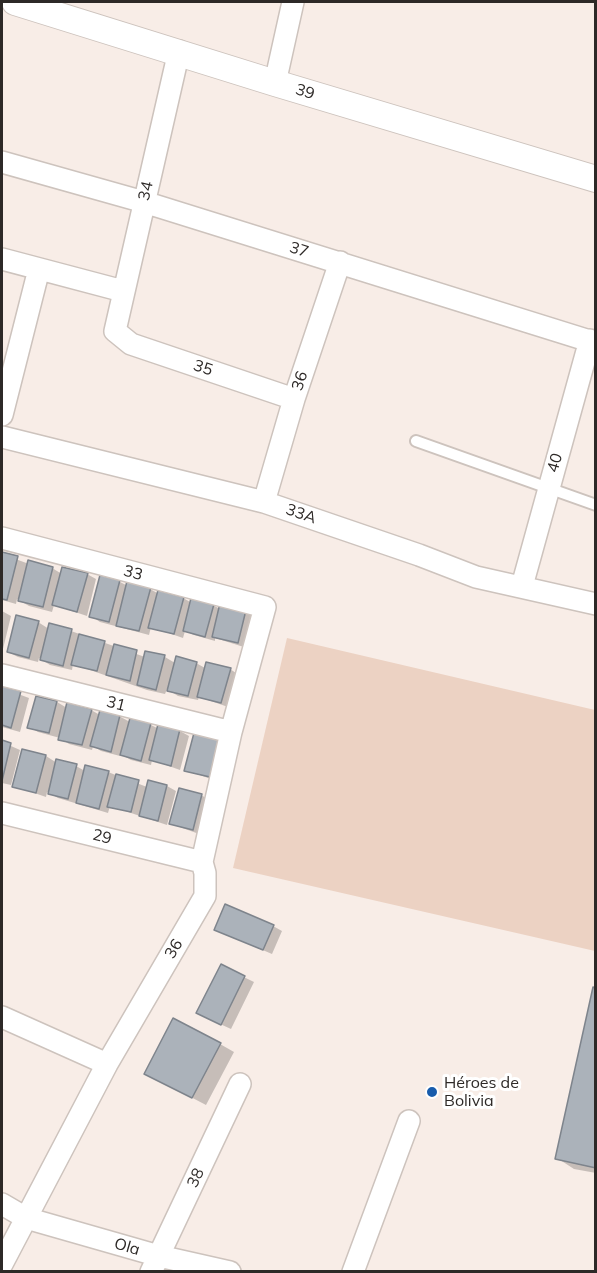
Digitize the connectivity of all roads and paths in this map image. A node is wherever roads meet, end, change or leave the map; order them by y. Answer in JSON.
{"nodes":[{"id":1,"x":19,"y":2,"type":"edge"},
{"id":2,"x":293,"y":2,"type":"edge"},
{"id":3,"x":179,"y":51,"type":"junction"},
{"id":4,"x":275,"y":83,"type":"junction"},
{"id":5,"x":2,"y":162,"type":"edge"},
{"id":6,"x":596,"y":179,"type":"edge"},
{"id":7,"x":144,"y":202,"type":"junction"},
{"id":8,"x":2,"y":259,"type":"edge"},
{"id":9,"x":340,"y":262,"type":"junction"},
{"id":10,"x":39,"y":269,"type":"junction"},
{"id":11,"x":123,"y":291,"type":"junction"},
{"id":12,"x":115,"y":331,"type":"joint"},
{"id":13,"x":592,"y":341,"type":"edge"},
{"id":14,"x":5,"y":389,"type":"edge"},
{"id":15,"x":294,"y":399,"type":"junction"},
{"id":16,"x":2,"y":415,"type":"edge"},
{"id":17,"x":2,"y":437,"type":"edge"},
{"id":18,"x":416,"y":441,"type":"dead end"},
{"id":19,"x":548,"y":490,"type":"junction"},
{"id":20,"x":264,"y":502,"type":"junction"},
{"id":21,"x":596,"y":505,"type":"edge"},
{"id":22,"x":2,"y":538,"type":"edge"},
{"id":23,"x":522,"y":586,"type":"junction"},
{"id":24,"x":596,"y":604,"type":"edge"},
{"id":25,"x":265,"y":607,"type":"joint"},
{"id":26,"x":2,"y":675,"type":"edge"},
{"id":27,"x":231,"y":732,"type":"junction"},
{"id":28,"x":2,"y":813,"type":"edge"},
{"id":29,"x":202,"y":862,"type":"junction"},
{"id":30,"x":2,"y":1017,"type":"edge"},
{"id":31,"x":107,"y":1064,"type":"junction"},
{"id":32,"x":240,"y":1084,"type":"dead end"},
{"id":33,"x":410,"y":1121,"type":"dead end"},
{"id":34,"x":2,"y":1204,"type":"edge"},
{"id":35,"x":26,"y":1218,"type":"junction"},
{"id":36,"x":2,"y":1264,"type":"edge"},
{"id":37,"x":155,"y":1264,"type":"edge"},
{"id":38,"x":230,"y":1272,"type":"edge"},
{"id":39,"x":353,"y":1272,"type":"edge"}],
"edges":[{"from":1,"to":3,"type":"street","name":"39"},
{"from":2,"to":4,"type":"street"},
{"from":3,"to":4,"type":"street","name":"39"},
{"from":3,"to":7,"type":"street","name":"34"},
{"from":4,"to":6,"type":"street","name":"39"},
{"from":5,"to":7,"type":"street","name":"37"},
{"from":7,"to":9,"type":"street","name":"37"},
{"from":7,"to":11,"type":"street","name":"34"},
{"from":8,"to":10,"type":"street"},
{"from":9,"to":13,"type":"street","name":"37"},
{"from":9,"to":15,"type":"street","name":"36"},
{"from":10,"to":11,"type":"street"},
{"from":10,"to":14,"type":"street"},
{"from":11,"to":12,"type":"street","name":"34"},
{"from":12,"to":15,"type":"street","name":"35"},
{"from":13,"to":19,"type":"street","name":"40"},
{"from":14,"to":16,"type":"street"},
{"from":15,"to":20,"type":"street","name":"36"},
{"from":17,"to":20,"type":"street","name":"33A"},
{"from":18,"to":19,"type":"lane"},
{"from":19,"to":21,"type":"lane"},
{"from":19,"to":23,"type":"street","name":"40"},
{"from":20,"to":23,"type":"street","name":"33A"},
{"from":22,"to":25,"type":"street","name":"33"},
{"from":23,"to":24,"type":"street","name":"33A"},
{"from":25,"to":27,"type":"street","name":"36"},
{"from":26,"to":27,"type":"street","name":"31"},
{"from":27,"to":29,"type":"street","name":"36"},
{"from":28,"to":29,"type":"street","name":"29"},
{"from":29,"to":31,"type":"street","name":"36"},
{"from":30,"to":31,"type":"street"},
{"from":31,"to":35,"type":"street","name":"36"},
{"from":32,"to":37,"type":"street","name":"38"},
{"from":33,"to":39,"type":"street"},
{"from":34,"to":35,"type":"street","name":"Ola"},
{"from":35,"to":36,"type":"street","name":"36"},
{"from":35,"to":37,"type":"street","name":"Ola"},
{"from":37,"to":38,"type":"street","name":"Ola"}]}
